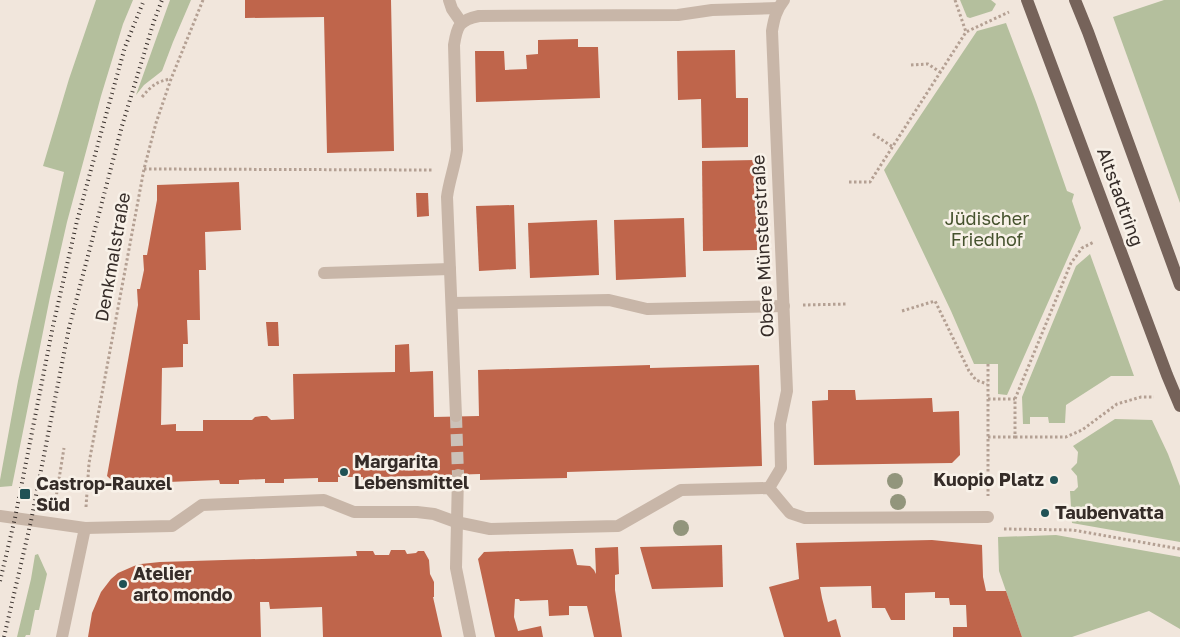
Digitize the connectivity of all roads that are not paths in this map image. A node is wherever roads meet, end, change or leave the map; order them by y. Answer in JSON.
{"nodes":[{"id":1,"x":449,"y":0,"type":"edge"},
{"id":2,"x":1075,"y":0,"type":"edge"},
{"id":3,"x":1029,"y":3,"type":"edge"},
{"id":4,"x":781,"y":4,"type":"edge"},
{"id":5,"x":712,"y":5,"type":"edge"},
{"id":6,"x":461,"y":22,"type":"junction"},
{"id":7,"x":450,"y":269,"type":"junction"},
{"id":8,"x":324,"y":273,"type":"dead end"},
{"id":9,"x":1180,"y":285,"type":"edge"},
{"id":10,"x":452,"y":303,"type":"junction"},
{"id":11,"x":784,"y":306,"type":"junction"},
{"id":12,"x":1180,"y":406,"type":"edge"},
{"id":13,"x":456,"y":416,"type":"tunnel mouth"},
{"id":14,"x":458,"y":475,"type":"tunnel mouth"},
{"id":15,"x":769,"y":488,"type":"junction"},
{"id":16,"x":0,"y":516,"type":"edge"},
{"id":17,"x":988,"y":517,"type":"road end"},
{"id":18,"x":456,"y":522,"type":"junction"},
{"id":19,"x":85,"y":528,"type":"junction"},
{"id":20,"x":62,"y":637,"type":"edge"},
{"id":21,"x":470,"y":637,"type":"edge"}],
"edges":[{"from":1,"to":6,"type":"street"},
{"from":2,"to":9,"type":"main road","name":"Altstadtring"},
{"from":3,"to":12,"type":"main road","name":"Altstadtring"},
{"from":4,"to":5,"type":"street"},
{"from":4,"to":11,"type":"street","name":"Obere Münsterstraße"},
{"from":5,"to":6,"type":"street"},
{"from":6,"to":7,"type":"street"},
{"from":7,"to":8,"type":"street"},
{"from":7,"to":10,"type":"street"},
{"from":10,"to":11,"type":"street"},
{"from":10,"to":13,"type":"street"},
{"from":11,"to":15,"type":"street","name":"Obere Münsterstraße"},
{"from":14,"to":18,"type":"street"},
{"from":15,"to":17,"type":"street"},
{"from":15,"to":18,"type":"street"},
{"from":16,"to":19,"type":"street"},
{"from":18,"to":19,"type":"street"},
{"from":18,"to":21,"type":"street"},
{"from":19,"to":20,"type":"street"}]}
